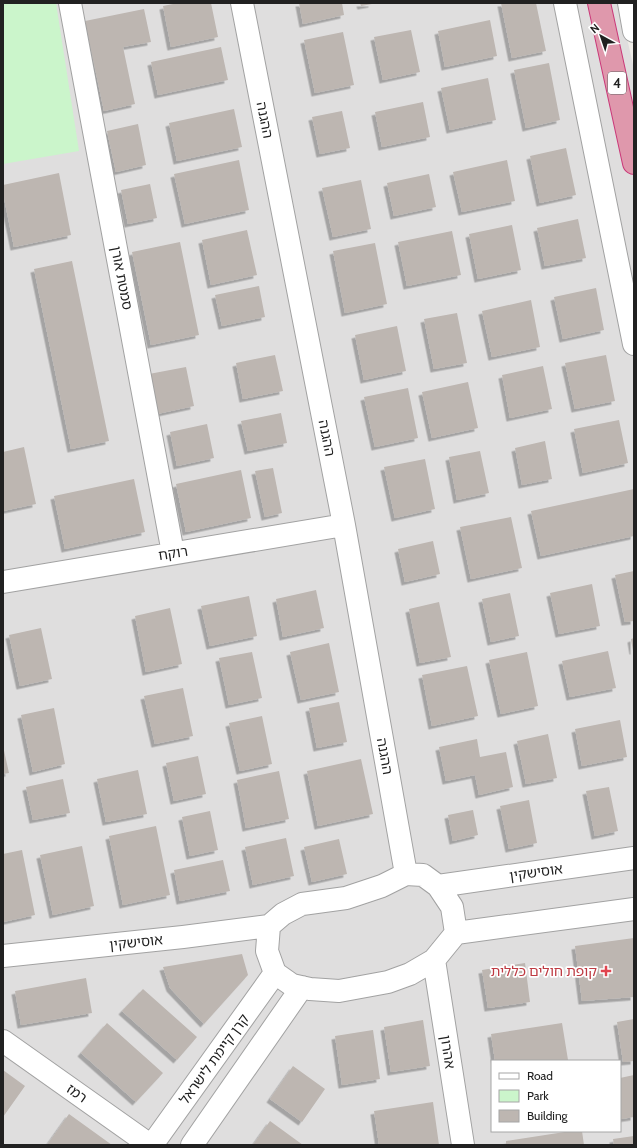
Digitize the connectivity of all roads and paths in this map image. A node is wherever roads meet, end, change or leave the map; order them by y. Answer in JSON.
{"nodes":[{"id":1,"x":70,"y":3,"type":"edge"},
{"id":2,"x":242,"y":3,"type":"edge"},
{"id":3,"x":565,"y":3,"type":"edge"},
{"id":4,"x":599,"y":3,"type":"edge"},
{"id":5,"x":629,"y":3,"type":"edge"},
{"id":6,"x":634,"y":30,"type":"edge"},
{"id":7,"x":634,"y":163,"type":"edge"},
{"id":8,"x":634,"y":344,"type":"edge"},
{"id":9,"x":344,"y":525,"type":"junction"},
{"id":10,"x":174,"y":553,"type":"junction"},
{"id":11,"x":3,"y":582,"type":"edge"},
{"id":12,"x":634,"y":858,"type":"edge"},
{"id":13,"x":406,"y":874,"type":"junction"},
{"id":14,"x":438,"y":886,"type":"junction"},
{"id":15,"x":634,"y":909,"type":"edge"},
{"id":16,"x":269,"y":926,"type":"junction"},
{"id":17,"x":456,"y":933,"type":"junction"},
{"id":18,"x":3,"y":956,"type":"edge"},
{"id":19,"x":434,"y":960,"type":"junction"},
{"id":20,"x":275,"y":973,"type":"junction"},
{"id":21,"x":302,"y":987,"type":"junction"},
{"id":22,"x":3,"y":1041,"type":"edge"},
{"id":23,"x":151,"y":1145,"type":"edge"},
{"id":24,"x":192,"y":1145,"type":"edge"},
{"id":25,"x":463,"y":1145,"type":"edge"}],
"edges":[{"from":1,"to":10,"type":"street","name":"סמטת אורן"},
{"from":2,"to":9,"type":"street","name":"ההגנה"},
{"from":3,"to":8,"type":"street"},
{"from":4,"to":7,"type":"highway","number":"4"},
{"from":5,"to":6,"type":"street"},
{"from":9,"to":10,"type":"street","name":"רוקח"},
{"from":9,"to":13,"type":"street","name":"ההגנה"},
{"from":10,"to":11,"type":"street","name":"רוקח"},
{"from":12,"to":14,"type":"street","name":"אוסישקין"},
{"from":13,"to":14,"type":"street"},
{"from":13,"to":16,"type":"street"},
{"from":14,"to":17,"type":"street"},
{"from":15,"to":17,"type":"street"},
{"from":16,"to":18,"type":"street","name":"אוסישקין"},
{"from":16,"to":20,"type":"street"},
{"from":17,"to":19,"type":"street"},
{"from":19,"to":21,"type":"street"},
{"from":19,"to":25,"type":"street","name":"אהרון"},
{"from":20,"to":21,"type":"street"},
{"from":20,"to":23,"type":"street","name":"קרן קיימת לישראל"},
{"from":21,"to":24,"type":"street"},
{"from":22,"to":23,"type":"street","name":"רמז"}]}
